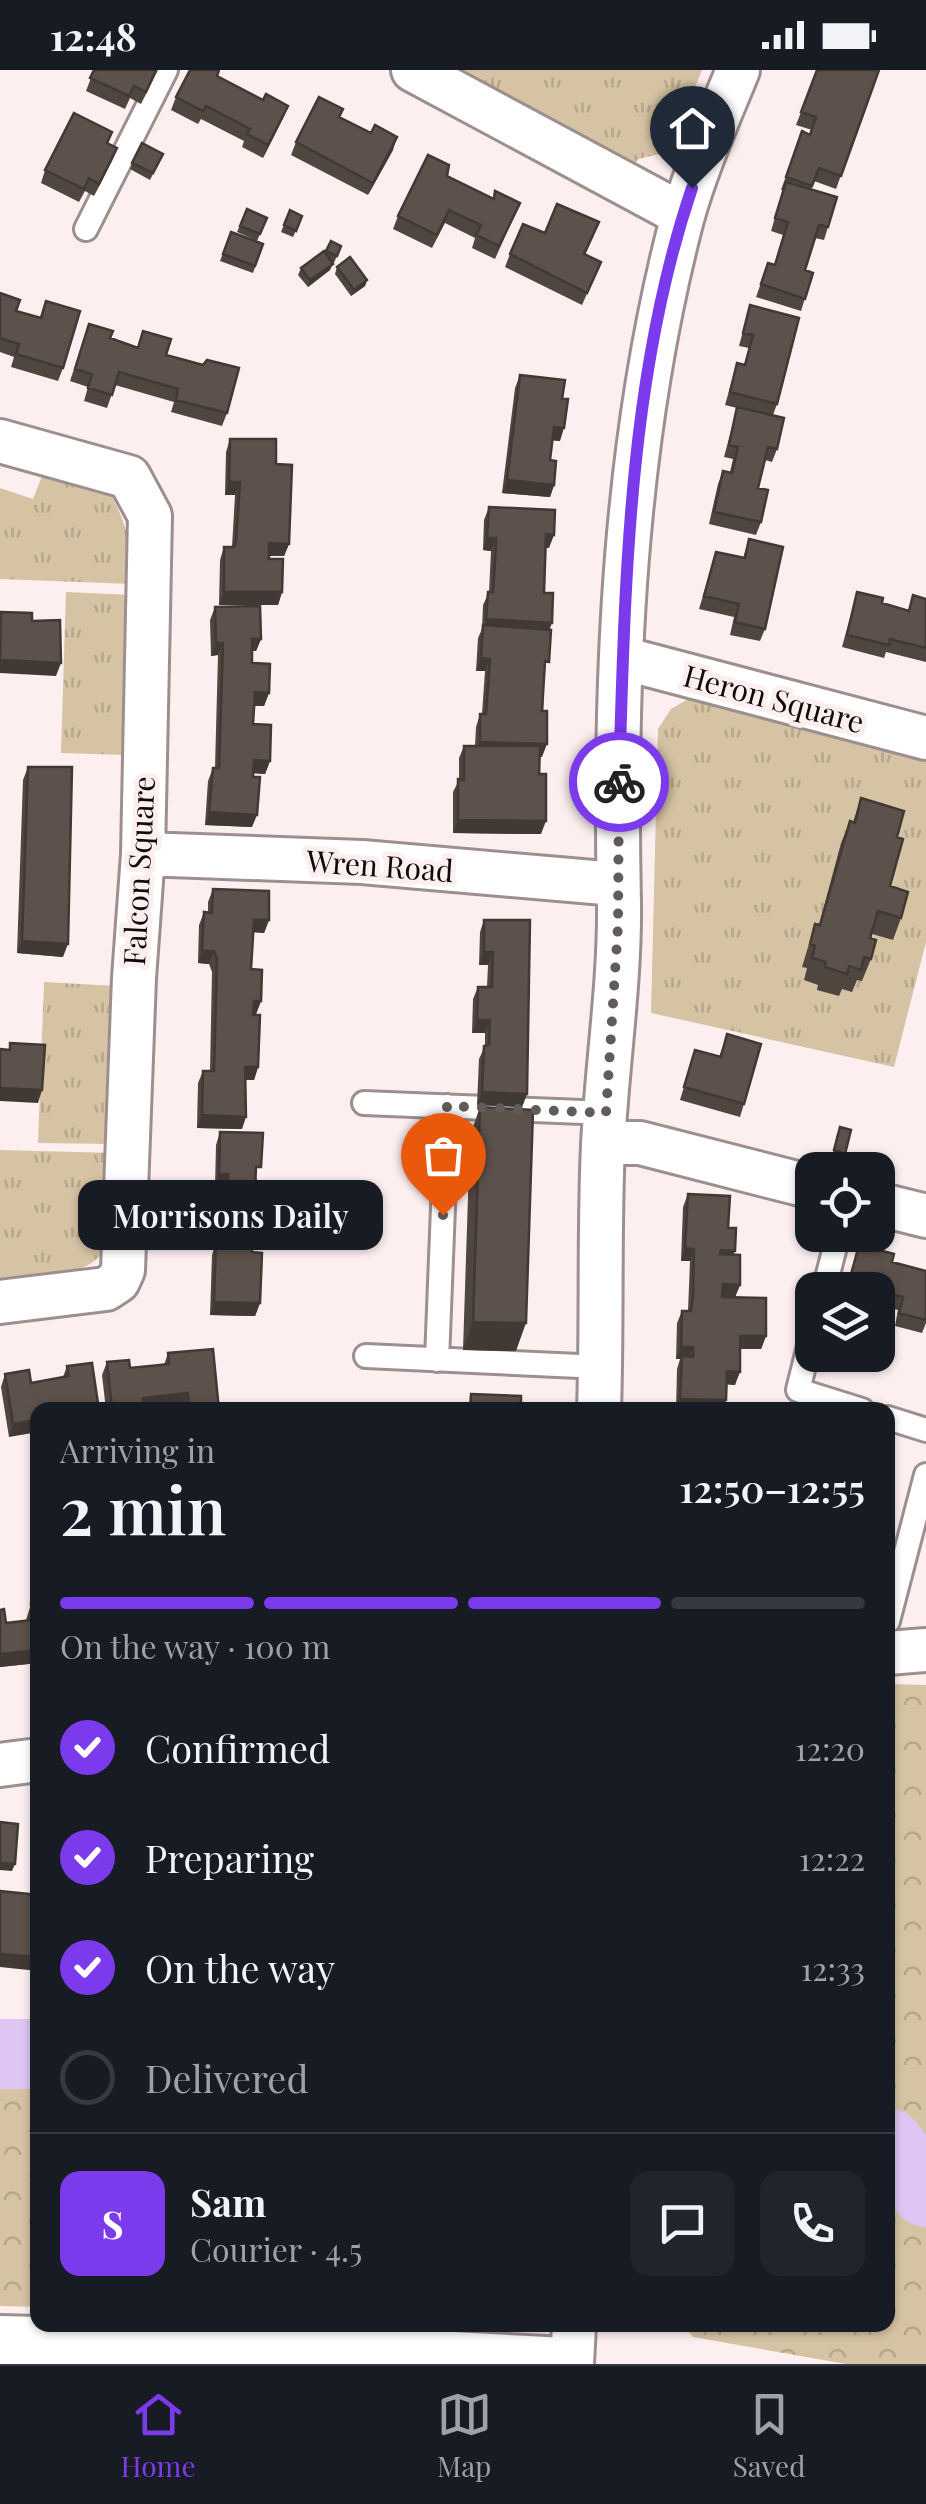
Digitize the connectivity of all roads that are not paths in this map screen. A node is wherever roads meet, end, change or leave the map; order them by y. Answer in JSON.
{"nodes":[{"id":1,"x":166,"y":70,"type":"edge"},
{"id":2,"x":413,"y":70,"type":"edge"},
{"id":3,"x":738,"y":70,"type":"edge"},
{"id":4,"x":683,"y":215,"type":"junction"},
{"id":5,"x":86,"y":229,"type":"dead end"},
{"id":6,"x":0,"y":441,"type":"edge"},
{"id":7,"x":622,"y":658,"type":"junction"},
{"id":8,"x":926,"y":738,"type":"edge"},
{"id":9,"x":143,"y":854,"type":"junction"},
{"id":10,"x":616,"y":884,"type":"junction"},
{"id":11,"x":364,"y":1103,"type":"dead end"},
{"id":12,"x":447,"y":1106,"type":"junction"},
{"id":13,"x":605,"y":1128,"type":"junction"},
{"id":14,"x":795,"y":1183,"type":"edge"},
{"id":15,"x":895,"y":1208,"type":"edge"},
{"id":16,"x":926,"y":1216,"type":"edge"},
{"id":17,"x":0,"y":1302,"type":"edge"},
{"id":18,"x":366,"y":1356,"type":"dead end"},
{"id":19,"x":437,"y":1360,"type":"junction"},
{"id":20,"x":600,"y":1367,"type":"junction"},
{"id":21,"x":802,"y":1372,"type":"edge"},
{"id":22,"x":600,"y":1402,"type":"edge"},
{"id":23,"x":836,"y":1402,"type":"edge"},
{"id":24,"x":895,"y":1420,"type":"edge"},
{"id":25,"x":926,"y":1430,"type":"edge"},
{"id":26,"x":926,"y":1475,"type":"edge"},
{"id":27,"x":895,"y":1594,"type":"edge"},
{"id":28,"x":926,"y":1650,"type":"edge"},
{"id":29,"x":895,"y":1653,"type":"edge"},
{"id":30,"x":30,"y":1761,"type":"edge"},
{"id":31,"x":0,"y":1765,"type":"edge"},
{"id":32,"x":573,"y":2332,"type":"edge"},
{"id":33,"x":0,"y":2342,"type":"edge"},
{"id":34,"x":314,"y":2357,"type":"edge"},
{"id":35,"x":569,"y":2364,"type":"edge"}],
"edges":[{"from":1,"to":5,"type":"lane"},
{"from":2,"to":4,"type":"street"},
{"from":3,"to":4,"type":"street"},
{"from":4,"to":7,"type":"street"},
{"from":6,"to":9,"type":"street","name":"Falcon Square"},
{"from":7,"to":8,"type":"street","name":"Heron Square"},
{"from":7,"to":10,"type":"street"},
{"from":9,"to":10,"type":"street","name":"Wren Road"},
{"from":9,"to":17,"type":"street","name":"Falcon Square"},
{"from":10,"to":13,"type":"street"},
{"from":11,"to":12,"type":"lane"},
{"from":12,"to":13,"type":"lane"},
{"from":12,"to":19,"type":"lane"},
{"from":13,"to":14,"type":"street"},
{"from":13,"to":20,"type":"street"},
{"from":15,"to":16,"type":"street"},
{"from":18,"to":19,"type":"lane"},
{"from":19,"to":20,"type":"lane"},
{"from":20,"to":22,"type":"street"},
{"from":21,"to":23,"type":"lane"},
{"from":24,"to":25,"type":"lane"},
{"from":26,"to":27,"type":"lane"},
{"from":28,"to":29,"type":"street"},
{"from":30,"to":31,"type":"street"},
{"from":32,"to":35,"type":"street"},
{"from":33,"to":34,"type":"street"},
{"from":34,"to":35,"type":"street"}]}
